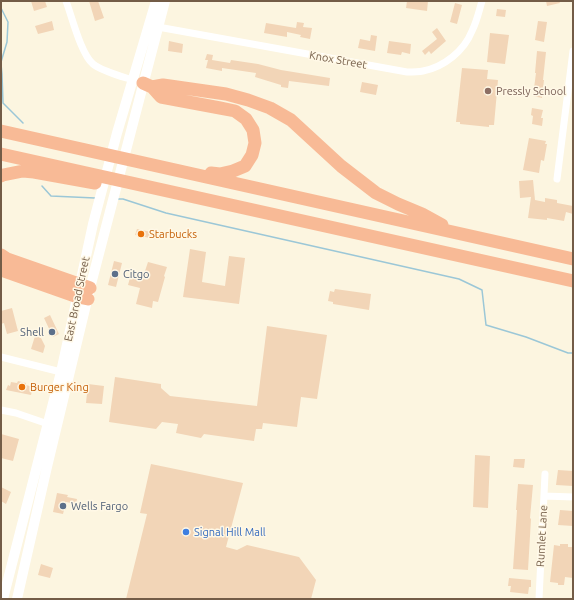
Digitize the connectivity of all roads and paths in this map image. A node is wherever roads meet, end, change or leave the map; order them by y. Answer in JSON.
{"nodes":[{"id":1,"x":66,"y":1,"type":"edge"},
{"id":2,"x":156,"y":1,"type":"edge"},
{"id":3,"x":165,"y":1,"type":"edge"},
{"id":4,"x":482,"y":1,"type":"edge"},
{"id":5,"x":158,"y":27,"type":"junction"},
{"id":6,"x":573,"y":51,"type":"edge"},
{"id":7,"x":142,"y":83,"type":"junction"},
{"id":8,"x":1,"y":131,"type":"edge"},
{"id":9,"x":86,"y":150,"type":"junction"},
{"id":10,"x":1,"y":154,"type":"edge"},
{"id":11,"x":1,"y":176,"type":"edge"},
{"id":12,"x":556,"y":179,"type":"dead end"},
{"id":13,"x":241,"y":207,"type":"junction"},
{"id":14,"x":454,"y":232,"type":"junction"},
{"id":15,"x":1,"y":256,"type":"edge"},
{"id":16,"x":573,"y":259,"type":"edge"},
{"id":17,"x":1,"y":270,"type":"edge"},
{"id":18,"x":573,"y":281,"type":"edge"},
{"id":19,"x":84,"y":292,"type":"junction"},
{"id":20,"x":1,"y":357,"type":"edge"},
{"id":21,"x":61,"y":372,"type":"junction"},
{"id":22,"x":1,"y":410,"type":"edge"},
{"id":23,"x":48,"y":424,"type":"junction"},
{"id":24,"x":57,"y":429,"type":"junction"},
{"id":25,"x":38,"y":462,"type":"junction"},
{"id":26,"x":545,"y":474,"type":"dead end"},
{"id":27,"x":544,"y":496,"type":"junction"},
{"id":28,"x":573,"y":497,"type":"edge"},
{"id":29,"x":33,"y":532,"type":"junction"},
{"id":30,"x":3,"y":599,"type":"edge"},
{"id":31,"x":17,"y":599,"type":"edge"},
{"id":32,"x":539,"y":599,"type":"edge"}],
"edges":[{"from":1,"to":7,"type":"street"},
{"from":2,"to":7,"type":"main road","name":"East Broad Street"},
{"from":3,"to":5,"type":"main road","name":"East Broad Street"},
{"from":4,"to":5,"type":"street","name":"Knox Street"},
{"from":5,"to":7,"type":"main road","name":"East Broad Street"},
{"from":6,"to":12,"type":"street"},
{"from":7,"to":9,"type":"highway"},
{"from":7,"to":14,"type":"highway"},
{"from":7,"to":19,"type":"main road","name":"East Broad Street"},
{"from":7,"to":19,"type":"main road","name":"East Broad Street"},
{"from":8,"to":9,"type":"highway"},
{"from":9,"to":14,"type":"highway"},
{"from":10,"to":13,"type":"highway"},
{"from":11,"to":13,"type":"highway"},
{"from":13,"to":18,"type":"highway"},
{"from":14,"to":16,"type":"highway"},
{"from":15,"to":19,"type":"highway"},
{"from":17,"to":19,"type":"highway"},
{"from":19,"to":21,"type":"main road","name":"East Broad Street"},
{"from":19,"to":24,"type":"main road","name":"East Broad Street"},
{"from":20,"to":21,"type":"street"},
{"from":21,"to":23,"type":"main road","name":"East Broad Street"},
{"from":22,"to":23,"type":"street"},
{"from":23,"to":24,"type":"main road"},
{"from":23,"to":25,"type":"main road","name":"East Broad Street"},
{"from":24,"to":29,"type":"main road","name":"East Broad Street"},
{"from":25,"to":29,"type":"main road"},
{"from":25,"to":30,"type":"main road","name":"East Broad Street"},
{"from":26,"to":27,"type":"street","name":"Rumlet Lane"},
{"from":27,"to":28,"type":"street"},
{"from":27,"to":32,"type":"street","name":"Rumlet Lane"},
{"from":29,"to":31,"type":"main road","name":"East Broad Street"}]}
